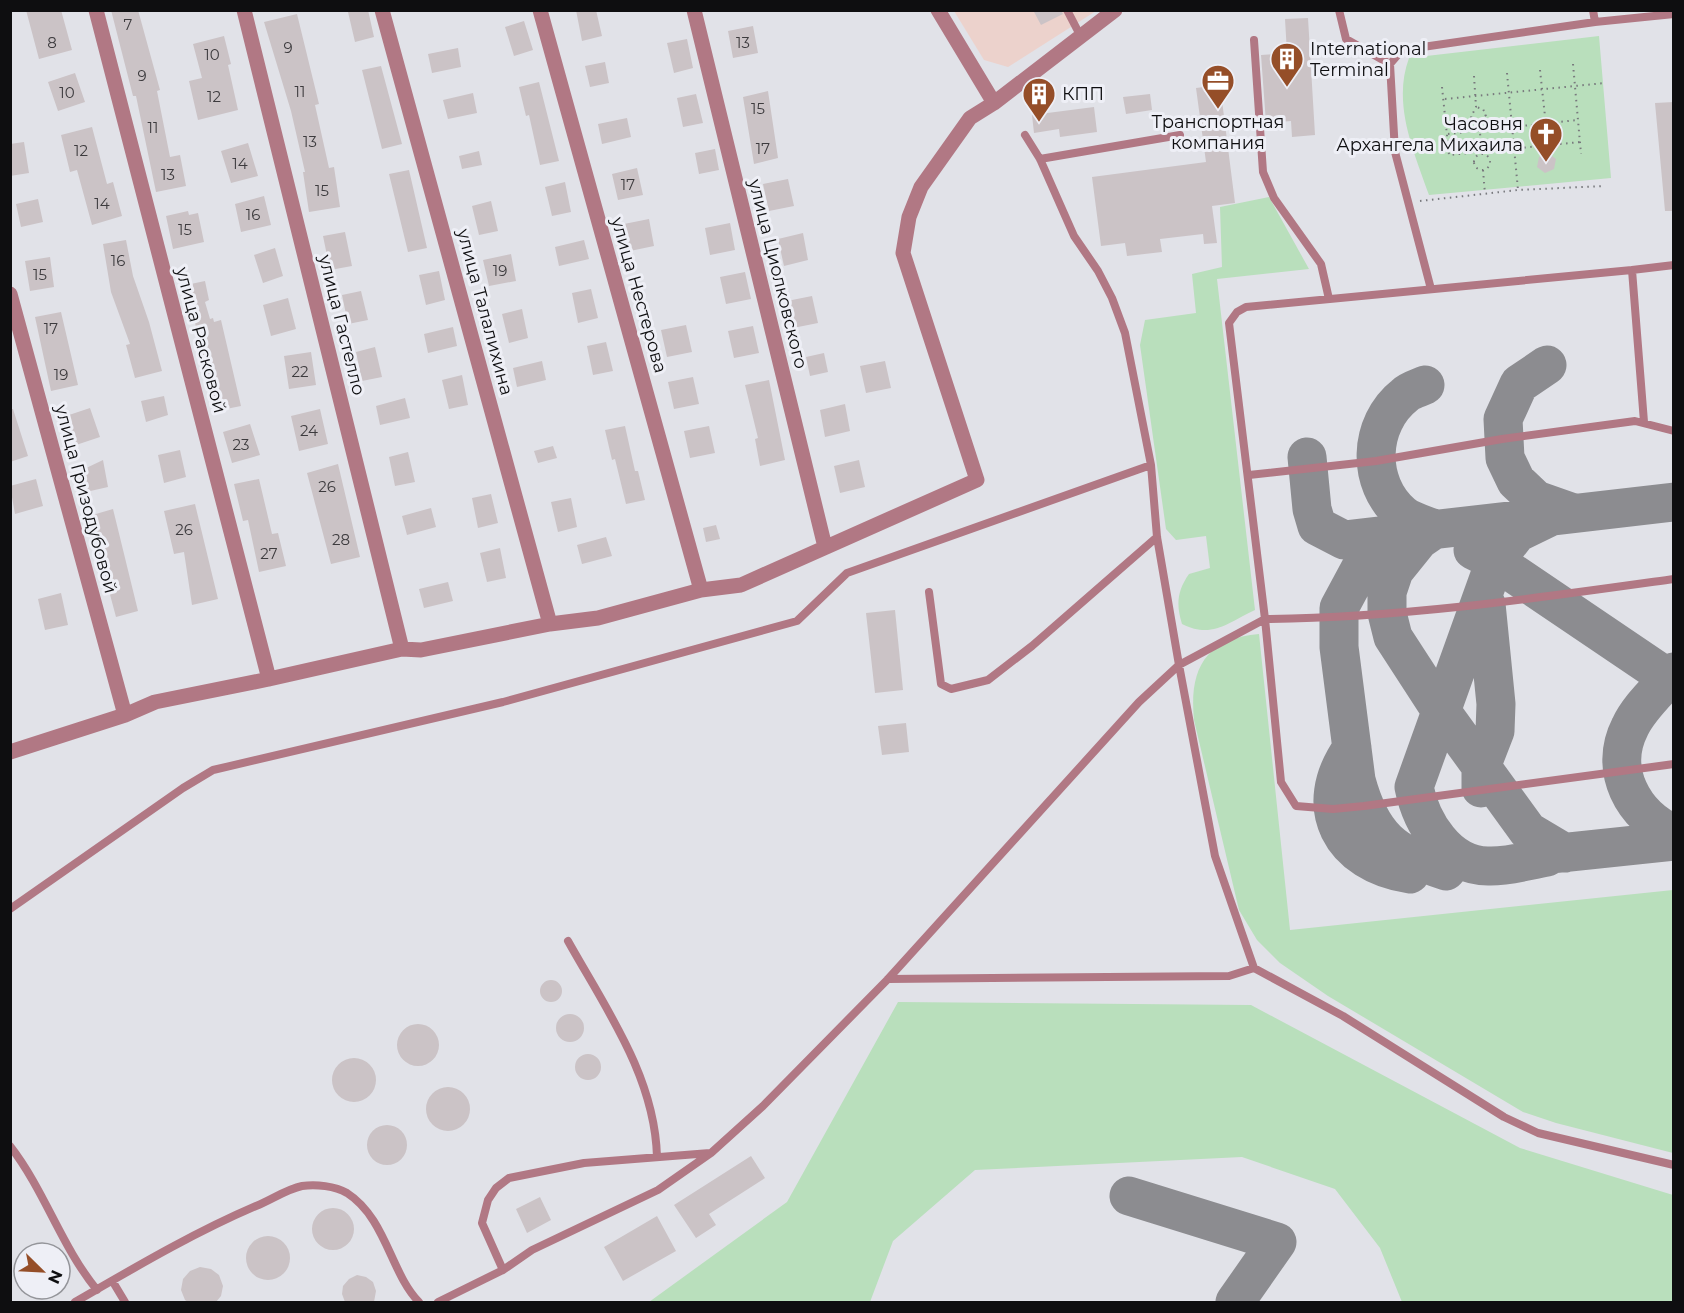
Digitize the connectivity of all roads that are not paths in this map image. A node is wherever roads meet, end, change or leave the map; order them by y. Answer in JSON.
{"nodes":[{"id":1,"x":96,"y":10,"type":"edge"},
{"id":2,"x":244,"y":10,"type":"edge"},
{"id":3,"x":382,"y":10,"type":"edge"},
{"id":4,"x":540,"y":10,"type":"edge"},
{"id":5,"x":694,"y":10,"type":"edge"},
{"id":6,"x":938,"y":10,"type":"edge"},
{"id":7,"x":1067,"y":10,"type":"edge"},
{"id":8,"x":1115,"y":10,"type":"edge"},
{"id":9,"x":1339,"y":10,"type":"edge"},
{"id":10,"x":1593,"y":10,"type":"edge"},
{"id":11,"x":1674,"y":14,"type":"edge"},
{"id":12,"x":1595,"y":22,"type":"junction"},
{"id":13,"x":1080,"y":35,"type":"junction"},
{"id":14,"x":1254,"y":40,"type":"dead end"},
{"id":15,"x":1390,"y":64,"type":"junction"},
{"id":16,"x":994,"y":103,"type":"junction"},
{"id":17,"x":1025,"y":135,"type":"dead end"},
{"id":18,"x":1180,"y":135,"type":"dead end"},
{"id":19,"x":1040,"y":159,"type":"junction"},
{"id":20,"x":1674,"y":265,"type":"edge"},
{"id":21,"x":1632,"y":270,"type":"junction"},
{"id":22,"x":1431,"y":289,"type":"junction"},
{"id":23,"x":10,"y":294,"type":"edge"},
{"id":24,"x":1329,"y":299,"type":"junction"},
{"id":25,"x":1644,"y":422,"type":"junction"},
{"id":26,"x":1674,"y":431,"type":"edge"},
{"id":27,"x":1150,"y":465,"type":"junction"},
{"id":28,"x":1250,"y":475,"type":"junction"},
{"id":29,"x":1157,"y":537,"type":"junction"},
{"id":30,"x":825,"y":547,"type":"junction"},
{"id":31,"x":1674,"y":579,"type":"edge"},
{"id":32,"x":701,"y":590,"type":"junction"},
{"id":33,"x":928,"y":592,"type":"dead end"},
{"id":34,"x":1265,"y":619,"type":"junction"},
{"id":35,"x":550,"y":624,"type":"junction"},
{"id":36,"x":402,"y":648,"type":"junction"},
{"id":37,"x":1179,"y":665,"type":"junction"},
{"id":38,"x":269,"y":680,"type":"junction"},
{"id":39,"x":124,"y":715,"type":"junction"},
{"id":40,"x":10,"y":752,"type":"edge"},
{"id":41,"x":1674,"y":764,"type":"edge"},
{"id":42,"x":10,"y":909,"type":"edge"},
{"id":43,"x":568,"y":941,"type":"dead end"},
{"id":44,"x":1254,"y":968,"type":"junction"},
{"id":45,"x":888,"y":979,"type":"junction"},
{"id":46,"x":10,"y":1146,"type":"edge"},
{"id":47,"x":711,"y":1153,"type":"junction"},
{"id":48,"x":657,"y":1157,"type":"junction"},
{"id":49,"x":1674,"y":1165,"type":"edge"},
{"id":50,"x":503,"y":1270,"type":"junction"},
{"id":51,"x":112,"y":1282,"type":"junction"},
{"id":52,"x":97,"y":1290,"type":"junction"},
{"id":53,"x":75,"y":1302,"type":"edge"},
{"id":54,"x":125,"y":1302,"type":"edge"},
{"id":55,"x":419,"y":1302,"type":"edge"},
{"id":56,"x":438,"y":1302,"type":"edge"}],
"edges":[{"from":1,"to":38,"type":"street","name":"улица Расковой"},
{"from":2,"to":36,"type":"street","name":"улица Гастелло"},
{"from":3,"to":35,"type":"street","name":"улица Талалихина"},
{"from":4,"to":32,"type":"street","name":"улица Нестерова"},
{"from":5,"to":30,"type":"street","name":"улица Циолковского"},
{"from":6,"to":16,"type":"street"},
{"from":7,"to":13,"type":"lane"},
{"from":8,"to":13,"type":"street"},
{"from":9,"to":15,"type":"lane"},
{"from":10,"to":12,"type":"lane"},
{"from":11,"to":12,"type":"lane"},
{"from":12,"to":15,"type":"lane"},
{"from":13,"to":16,"type":"street"},
{"from":14,"to":24,"type":"lane"},
{"from":15,"to":22,"type":"lane"},
{"from":16,"to":30,"type":"street"},
{"from":17,"to":19,"type":"lane"},
{"from":18,"to":19,"type":"lane"},
{"from":19,"to":27,"type":"lane"},
{"from":20,"to":21,"type":"lane"},
{"from":21,"to":22,"type":"lane"},
{"from":21,"to":25,"type":"lane"},
{"from":22,"to":24,"type":"lane"},
{"from":23,"to":39,"type":"street","name":"улица Гризодубовой"},
{"from":24,"to":28,"type":"lane"},
{"from":25,"to":26,"type":"lane"},
{"from":25,"to":28,"type":"lane"},
{"from":27,"to":29,"type":"lane"},
{"from":27,"to":42,"type":"lane"},
{"from":28,"to":34,"type":"lane"},
{"from":29,"to":33,"type":"lane"},
{"from":29,"to":37,"type":"lane"},
{"from":30,"to":32,"type":"street"},
{"from":31,"to":34,"type":"lane"},
{"from":32,"to":35,"type":"street"},
{"from":34,"to":37,"type":"lane"},
{"from":34,"to":41,"type":"lane"},
{"from":35,"to":36,"type":"street"},
{"from":36,"to":38,"type":"street"},
{"from":37,"to":44,"type":"lane"},
{"from":37,"to":45,"type":"lane"},
{"from":38,"to":39,"type":"street"},
{"from":39,"to":40,"type":"street"},
{"from":43,"to":48,"type":"lane"},
{"from":44,"to":45,"type":"lane"},
{"from":44,"to":49,"type":"lane"},
{"from":45,"to":47,"type":"lane"},
{"from":46,"to":52,"type":"lane"},
{"from":47,"to":48,"type":"lane"},
{"from":47,"to":50,"type":"lane"},
{"from":48,"to":50,"type":"lane"},
{"from":50,"to":56,"type":"lane"},
{"from":51,"to":52,"type":"lane"},
{"from":51,"to":54,"type":"lane"},
{"from":51,"to":55,"type":"lane"},
{"from":52,"to":53,"type":"lane"}]}
